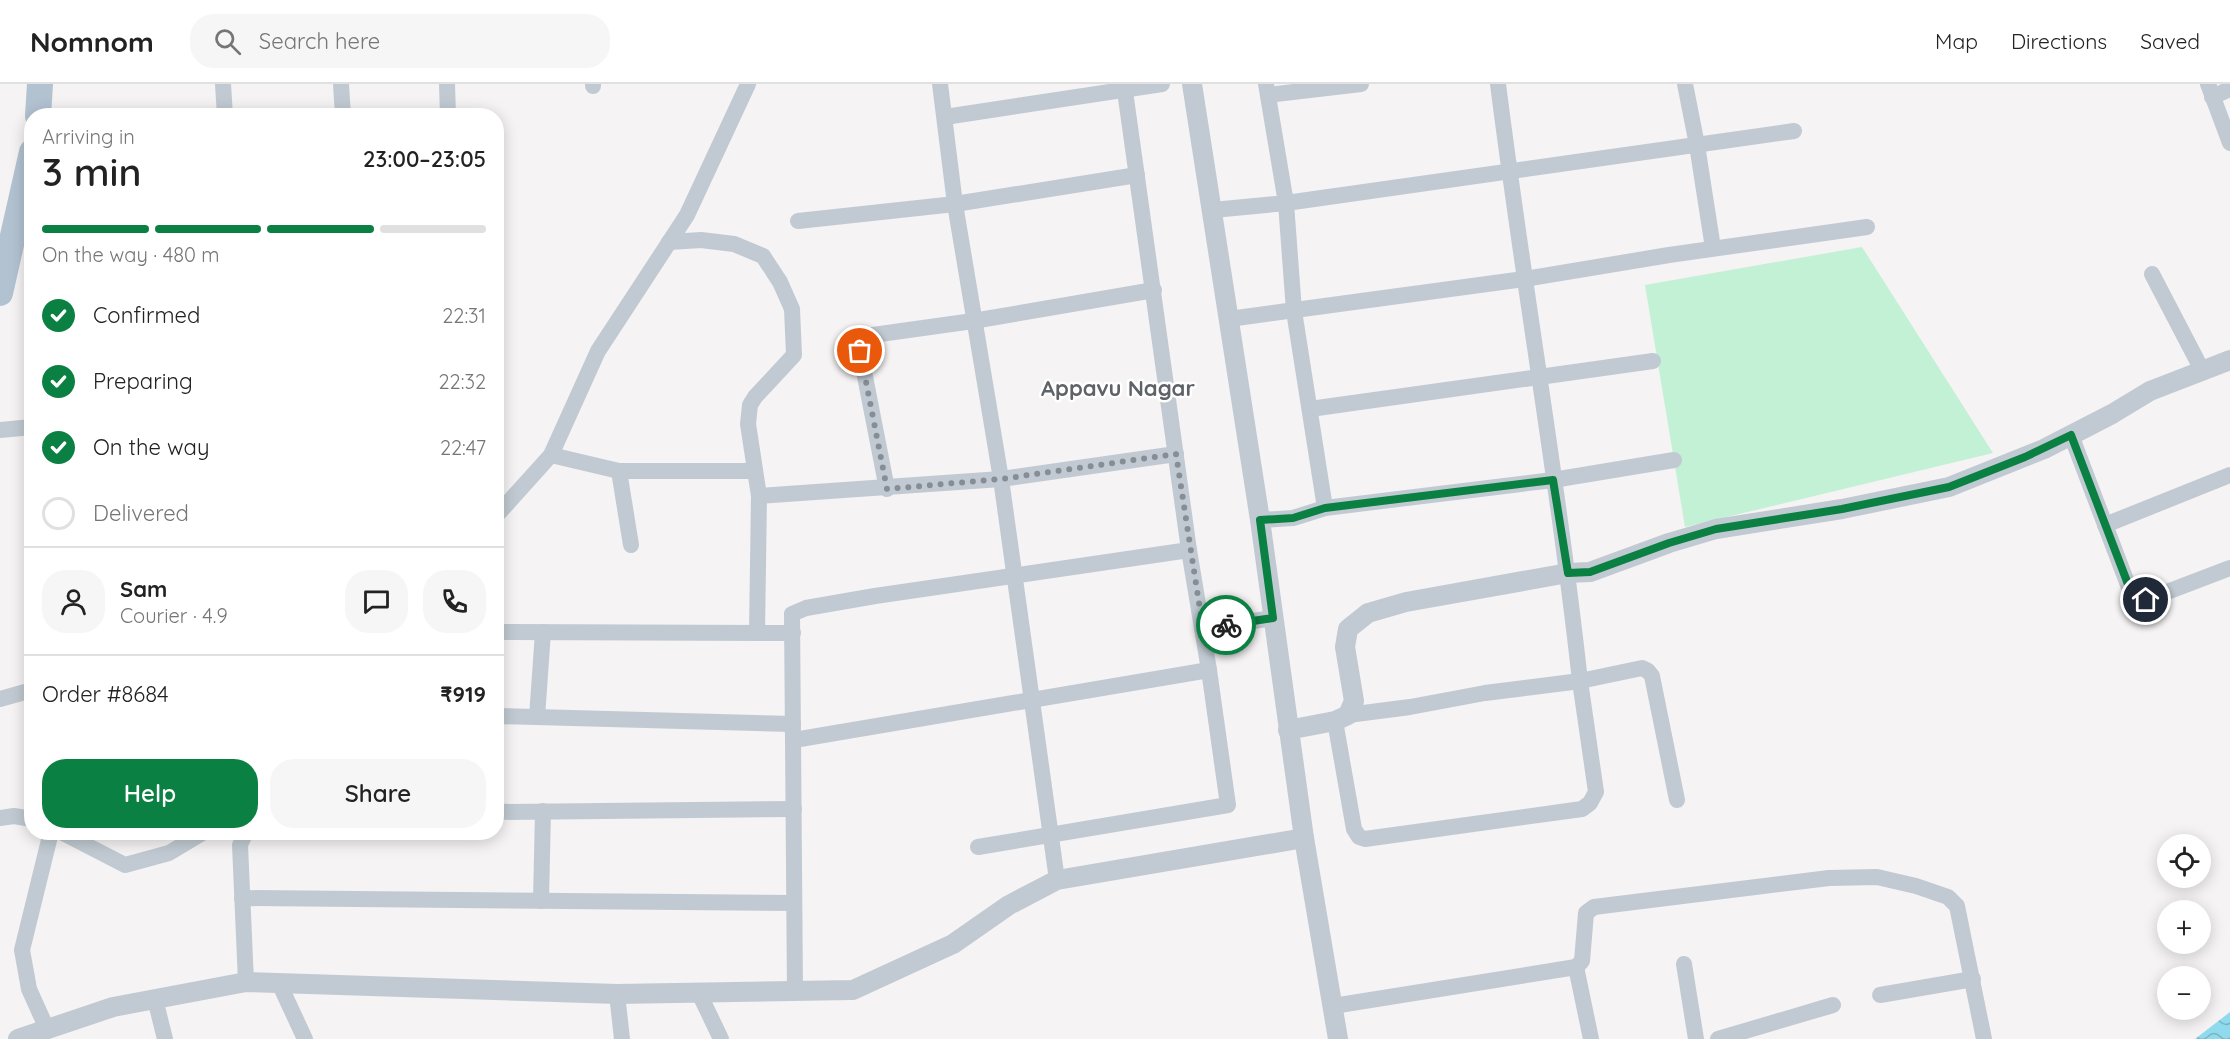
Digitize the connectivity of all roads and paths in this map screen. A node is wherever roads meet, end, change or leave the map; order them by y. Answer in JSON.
{"nodes":[{"id":1,"x":40,"y":84,"type":"edge"},
{"id":2,"x":223,"y":84,"type":"edge"},
{"id":3,"x":341,"y":84,"type":"edge"},
{"id":4,"x":447,"y":84,"type":"edge"},
{"id":5,"x":748,"y":84,"type":"edge"},
{"id":6,"x":940,"y":84,"type":"edge"},
{"id":7,"x":1162,"y":84,"type":"edge"},
{"id":8,"x":1192,"y":84,"type":"edge"},
{"id":9,"x":1361,"y":84,"type":"edge"},
{"id":10,"x":1498,"y":84,"type":"edge"},
{"id":11,"x":1685,"y":84,"type":"edge"},
{"id":12,"x":1124,"y":87,"type":"edge"},
{"id":13,"x":1267,"y":89,"type":"edge"},
{"id":14,"x":2230,"y":89,"type":"edge"},
{"id":15,"x":2210,"y":90,"type":"edge"},
{"id":16,"x":38,"y":108,"type":"edge"},
{"id":17,"x":224,"y":108,"type":"edge"},
{"id":18,"x":342,"y":108,"type":"edge"},
{"id":19,"x":448,"y":108,"type":"edge"},
{"id":20,"x":945,"y":117,"type":"junction"},
{"id":21,"x":1794,"y":131,"type":"dead end"},
{"id":22,"x":2230,"y":143,"type":"edge"},
{"id":23,"x":1697,"y":145,"type":"junction"},
{"id":24,"x":1509,"y":171,"type":"junction"},
{"id":25,"x":1137,"y":175,"type":"junction"},
{"id":26,"x":24,"y":187,"type":"edge"},
{"id":27,"x":1286,"y":203,"type":"junction"},
{"id":28,"x":955,"y":204,"type":"junction"},
{"id":29,"x":1213,"y":210,"type":"junction"},
{"id":30,"x":798,"y":221,"type":"dead end"},
{"id":31,"x":1867,"y":226,"type":"dead end"},
{"id":32,"x":669,"y":242,"type":"junction"},
{"id":33,"x":1713,"y":248,"type":"junction"},
{"id":34,"x":2152,"y":274,"type":"dead end"},
{"id":35,"x":1524,"y":279,"type":"junction"},
{"id":36,"x":1154,"y":290,"type":"junction"},
{"id":37,"x":0,"y":293,"type":"edge"},
{"id":38,"x":1294,"y":310,"type":"junction"},
{"id":39,"x":1229,"y":319,"type":"junction"},
{"id":40,"x":973,"y":321,"type":"junction"},
{"id":41,"x":2230,"y":360,"type":"edge"},
{"id":42,"x":1653,"y":361,"type":"dead end"},
{"id":43,"x":2202,"y":370,"type":"junction"},
{"id":44,"x":1539,"y":377,"type":"junction"},
{"id":45,"x":1310,"y":409,"type":"junction"},
{"id":46,"x":24,"y":428,"type":"edge"},
{"id":47,"x":0,"y":430,"type":"edge"},
{"id":48,"x":2071,"y":435,"type":"junction"},
{"id":49,"x":1176,"y":454,"type":"junction"},
{"id":50,"x":551,"y":455,"type":"junction"},
{"id":51,"x":1674,"y":460,"type":"dead end"},
{"id":52,"x":619,"y":471,"type":"junction"},
{"id":53,"x":755,"y":471,"type":"junction"},
{"id":54,"x":2230,"y":475,"type":"edge"},
{"id":55,"x":1001,"y":479,"type":"junction"},
{"id":56,"x":1553,"y":480,"type":"junction"},
{"id":57,"x":887,"y":489,"type":"junction"},
{"id":58,"x":759,"y":496,"type":"junction"},
{"id":59,"x":504,"y":507,"type":"edge"},
{"id":60,"x":1325,"y":508,"type":"junction"},
{"id":61,"x":1260,"y":520,"type":"junction"},
{"id":62,"x":2105,"y":525,"type":"junction"},
{"id":63,"x":631,"y":545,"type":"dead end"},
{"id":64,"x":1189,"y":550,"type":"junction"},
{"id":65,"x":2230,"y":568,"type":"edge"},
{"id":66,"x":1568,"y":573,"type":"junction"},
{"id":67,"x":1013,"y":575,"type":"junction"},
{"id":68,"x":1273,"y":618,"type":"junction"},
{"id":69,"x":1203,"y":629,"type":"junction"},
{"id":70,"x":504,"y":632,"type":"edge"},
{"id":71,"x":543,"y":632,"type":"junction"},
{"id":72,"x":757,"y":633,"type":"junction"},
{"id":73,"x":793,"y":633,"type":"junction"},
{"id":74,"x":1209,"y":670,"type":"junction"},
{"id":75,"x":1580,"y":681,"type":"junction"},
{"id":76,"x":24,"y":692,"type":"edge"},
{"id":77,"x":0,"y":699,"type":"edge"},
{"id":78,"x":1031,"y":700,"type":"junction"},
{"id":79,"x":504,"y":716,"type":"edge"},
{"id":80,"x":537,"y":717,"type":"junction"},
{"id":81,"x":1341,"y":718,"type":"junction"},
{"id":82,"x":1288,"y":730,"type":"junction"},
{"id":83,"x":793,"y":732,"type":"junction"},
{"id":84,"x":1677,"y":800,"type":"dead end"},
{"id":85,"x":794,"y":809,"type":"junction"},
{"id":86,"x":543,"y":811,"type":"junction"},
{"id":87,"x":504,"y":812,"type":"edge"},
{"id":88,"x":0,"y":818,"type":"edge"},
{"id":89,"x":24,"y":818,"type":"edge"},
{"id":90,"x":1051,"y":833,"type":"junction"},
{"id":91,"x":1304,"y":838,"type":"junction"},
{"id":92,"x":49,"y":840,"type":"edge"},
{"id":93,"x":77,"y":840,"type":"edge"},
{"id":94,"x":191,"y":840,"type":"edge"},
{"id":95,"x":242,"y":840,"type":"edge"},
{"id":96,"x":978,"y":847,"type":"dead end"},
{"id":97,"x":1057,"y":880,"type":"junction"},
{"id":98,"x":242,"y":898,"type":"junction"},
{"id":99,"x":541,"y":901,"type":"junction"},
{"id":100,"x":794,"y":903,"type":"junction"},
{"id":101,"x":1684,"y":964,"type":"dead end"},
{"id":102,"x":1576,"y":967,"type":"junction"},
{"id":103,"x":1973,"y":979,"type":"junction"},
{"id":104,"x":246,"y":982,"type":"junction"},
{"id":105,"x":279,"y":983,"type":"junction"},
{"id":106,"x":795,"y":991,"type":"junction"},
{"id":107,"x":699,"y":993,"type":"junction"},
{"id":108,"x":617,"y":994,"type":"junction"},
{"id":109,"x":1880,"y":995,"type":"dead end"},
{"id":110,"x":154,"y":999,"type":"junction"},
{"id":111,"x":1833,"y":1005,"type":"dead end"},
{"id":112,"x":1333,"y":1006,"type":"junction"},
{"id":113,"x":47,"y":1029,"type":"junction"},
{"id":114,"x":18,"y":1039,"type":"edge"},
{"id":115,"x":165,"y":1039,"type":"edge"},
{"id":116,"x":305,"y":1039,"type":"edge"},
{"id":117,"x":622,"y":1039,"type":"edge"},
{"id":118,"x":721,"y":1039,"type":"edge"},
{"id":119,"x":1338,"y":1039,"type":"edge"},
{"id":120,"x":1591,"y":1039,"type":"edge"},
{"id":121,"x":1696,"y":1039,"type":"edge"},
{"id":122,"x":1718,"y":1039,"type":"edge"},
{"id":123,"x":1983,"y":1039,"type":"edge"}],
"edges":[{"from":1,"to":16,"type":"main road"},
{"from":2,"to":17,"type":"street"},
{"from":3,"to":18,"type":"street"},
{"from":4,"to":19,"type":"street"},
{"from":5,"to":32,"type":"street"},
{"from":6,"to":20,"type":"street"},
{"from":7,"to":12,"type":"street"},
{"from":8,"to":29,"type":"street"},
{"from":9,"to":13,"type":"street"},
{"from":10,"to":24,"type":"street"},
{"from":11,"to":23,"type":"street"},
{"from":12,"to":20,"type":"street"},
{"from":12,"to":25,"type":"street"},
{"from":13,"to":27,"type":"street"},
{"from":14,"to":15,"type":"street"},
{"from":15,"to":22,"type":"street"},
{"from":20,"to":28,"type":"street"},
{"from":21,"to":23,"type":"street"},
{"from":23,"to":24,"type":"street"},
{"from":23,"to":33,"type":"street"},
{"from":24,"to":27,"type":"street"},
{"from":24,"to":35,"type":"street"},
{"from":25,"to":28,"type":"street"},
{"from":25,"to":36,"type":"street"},
{"from":26,"to":37,"type":"main road"},
{"from":27,"to":29,"type":"street"},
{"from":27,"to":38,"type":"street"},
{"from":28,"to":30,"type":"street"},
{"from":28,"to":40,"type":"street"},
{"from":29,"to":39,"type":"street"},
{"from":31,"to":33,"type":"street"},
{"from":32,"to":50,"type":"street"},
{"from":32,"to":53,"type":"street"},
{"from":33,"to":35,"type":"street"},
{"from":34,"to":43,"type":"street"},
{"from":35,"to":38,"type":"street"},
{"from":35,"to":44,"type":"street"},
{"from":36,"to":40,"type":"street"},
{"from":36,"to":49,"type":"street"},
{"from":38,"to":39,"type":"street"},
{"from":38,"to":45,"type":"street"},
{"from":39,"to":61,"type":"street"},
{"from":40,"to":55,"type":"street"},
{"from":40,"to":57,"type":"street"},
{"from":41,"to":43,"type":"street"},
{"from":42,"to":44,"type":"street"},
{"from":43,"to":48,"type":"street"},
{"from":44,"to":45,"type":"street"},
{"from":44,"to":56,"type":"street"},
{"from":45,"to":60,"type":"street"},
{"from":46,"to":47,"type":"street"},
{"from":48,"to":62,"type":"street"},
{"from":48,"to":66,"type":"street"},
{"from":49,"to":55,"type":"street"},
{"from":49,"to":64,"type":"street"},
{"from":50,"to":52,"type":"street"},
{"from":50,"to":59,"type":"street"},
{"from":51,"to":56,"type":"street"},
{"from":52,"to":53,"type":"street"},
{"from":52,"to":63,"type":"street"},
{"from":53,"to":58,"type":"street"},
{"from":54,"to":62,"type":"street"},
{"from":55,"to":57,"type":"street"},
{"from":55,"to":67,"type":"street"},
{"from":56,"to":60,"type":"street"},
{"from":56,"to":66,"type":"street"},
{"from":57,"to":58,"type":"street"},
{"from":58,"to":72,"type":"street"},
{"from":60,"to":61,"type":"street"},
{"from":61,"to":68,"type":"street"},
{"from":62,"to":65,"type":"street"},
{"from":64,"to":67,"type":"street"},
{"from":64,"to":69,"type":"street"},
{"from":66,"to":75,"type":"street"},
{"from":66,"to":81,"type":"street"},
{"from":67,"to":73,"type":"street"},
{"from":67,"to":78,"type":"street"},
{"from":68,"to":69,"type":"street"},
{"from":68,"to":82,"type":"street"},
{"from":69,"to":74,"type":"street"},
{"from":70,"to":71,"type":"street"},
{"from":71,"to":72,"type":"street"},
{"from":71,"to":80,"type":"street"},
{"from":72,"to":73,"type":"street"},
{"from":73,"to":83,"type":"street"},
{"from":74,"to":78,"type":"street"},
{"from":74,"to":90,"type":"street"},
{"from":75,"to":81,"type":"street"},
{"from":75,"to":81,"type":"street"},
{"from":75,"to":84,"type":"street"},
{"from":76,"to":77,"type":"street"},
{"from":78,"to":83,"type":"street"},
{"from":78,"to":90,"type":"street"},
{"from":79,"to":80,"type":"street"},
{"from":80,"to":83,"type":"street"},
{"from":81,"to":82,"type":"street"},
{"from":82,"to":91,"type":"street"},
{"from":83,"to":85,"type":"street"},
{"from":85,"to":86,"type":"street"},
{"from":85,"to":100,"type":"street"},
{"from":86,"to":87,"type":"street"},
{"from":86,"to":99,"type":"street"},
{"from":88,"to":89,"type":"street"},
{"from":90,"to":96,"type":"street"},
{"from":90,"to":97,"type":"street"},
{"from":91,"to":97,"type":"street"},
{"from":91,"to":112,"type":"street"},
{"from":92,"to":113,"type":"street"},
{"from":93,"to":94,"type":"street"},
{"from":95,"to":98,"type":"street"},
{"from":97,"to":106,"type":"street"},
{"from":98,"to":99,"type":"street"},
{"from":98,"to":104,"type":"street"},
{"from":99,"to":100,"type":"street"},
{"from":100,"to":106,"type":"street"},
{"from":101,"to":121,"type":"street"},
{"from":102,"to":103,"type":"street"},
{"from":102,"to":112,"type":"street"},
{"from":102,"to":120,"type":"street"},
{"from":103,"to":109,"type":"street"},
{"from":103,"to":123,"type":"street"},
{"from":104,"to":105,"type":"street"},
{"from":104,"to":110,"type":"street"},
{"from":105,"to":108,"type":"street"},
{"from":105,"to":116,"type":"street"},
{"from":106,"to":107,"type":"street"},
{"from":107,"to":108,"type":"street"},
{"from":107,"to":118,"type":"street"},
{"from":108,"to":117,"type":"street"},
{"from":110,"to":113,"type":"street"},
{"from":110,"to":115,"type":"street"},
{"from":111,"to":122,"type":"street"},
{"from":112,"to":119,"type":"street"},
{"from":113,"to":114,"type":"street"}]}
